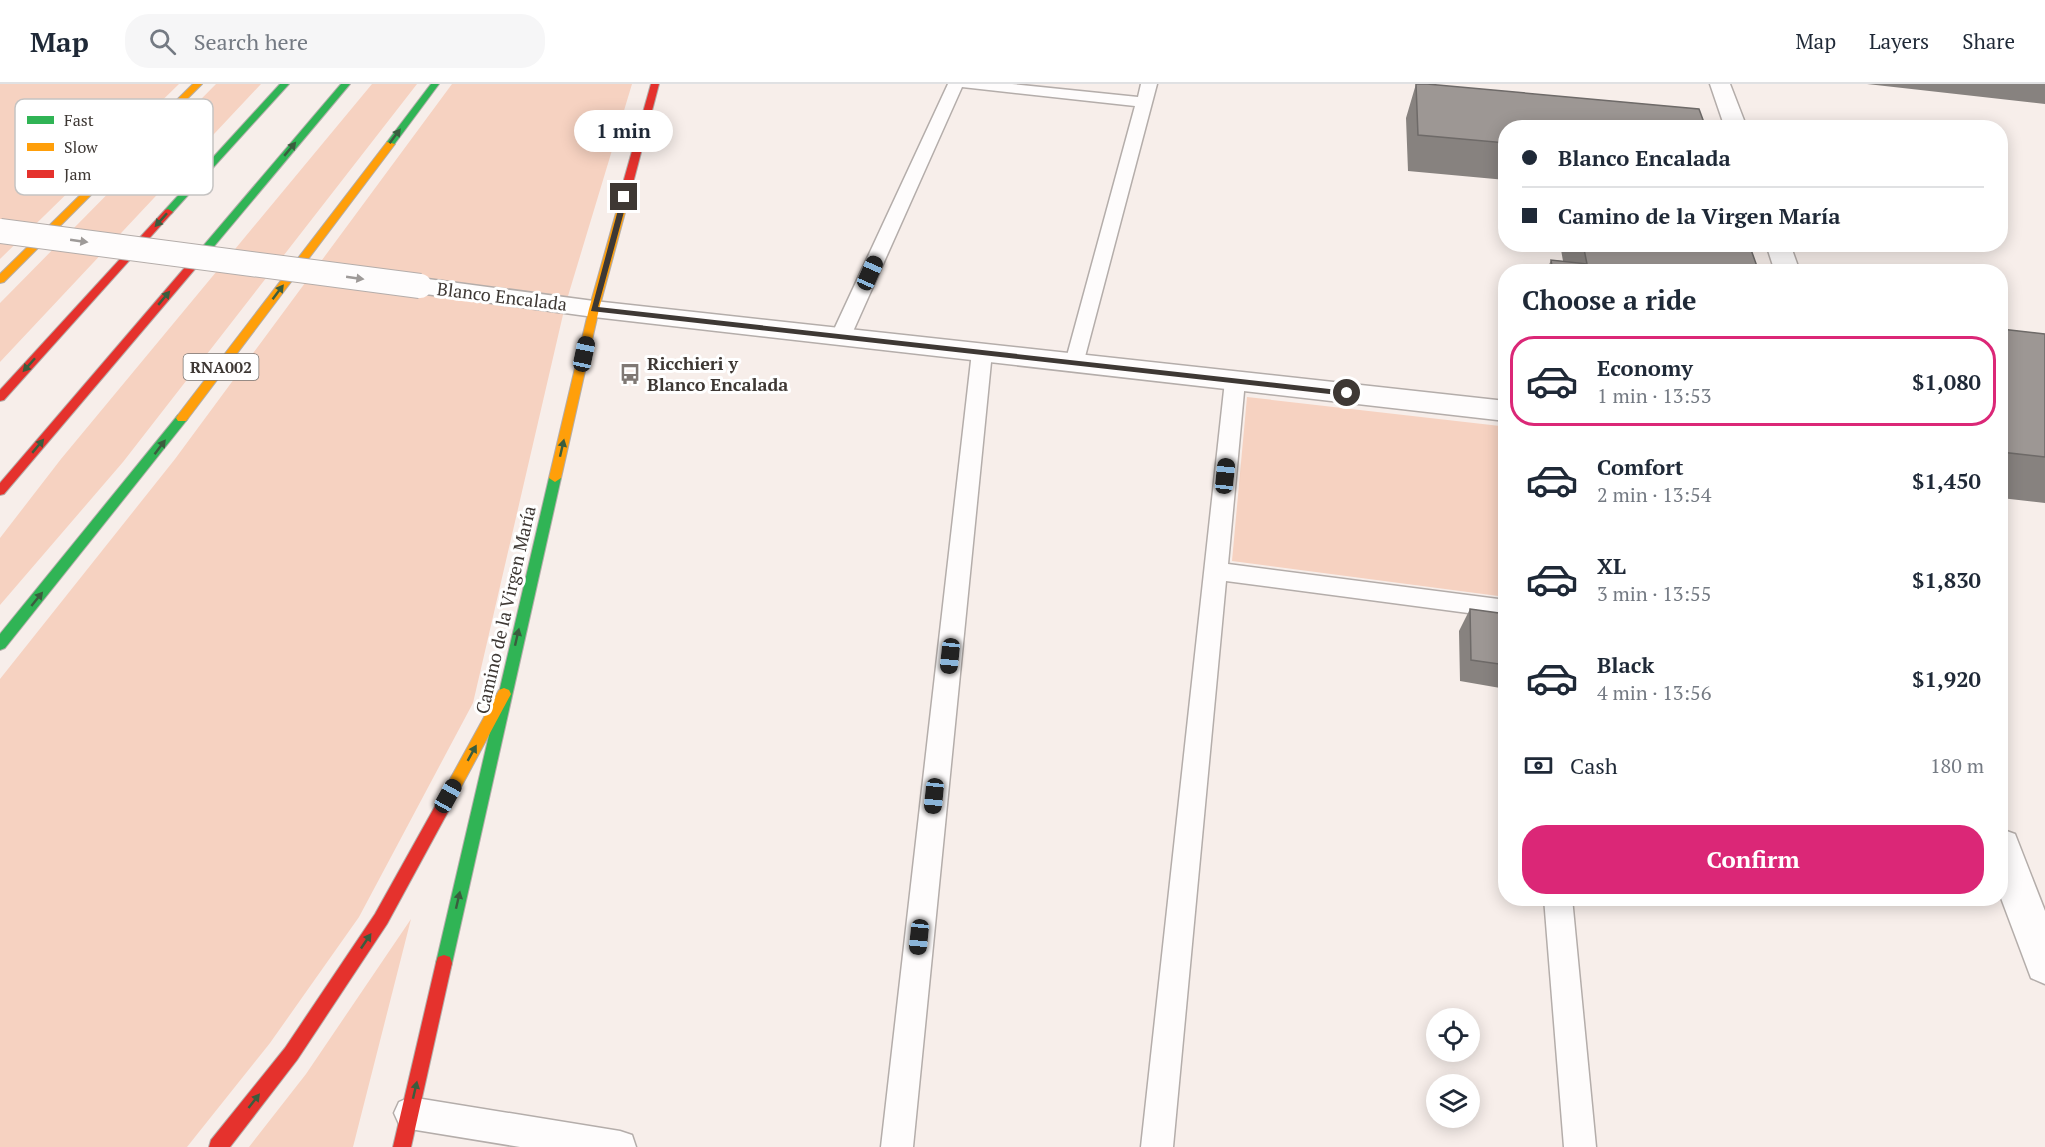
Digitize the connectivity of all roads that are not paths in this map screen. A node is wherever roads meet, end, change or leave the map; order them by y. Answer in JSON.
{"nodes":[{"id":1,"x":198,"y":84,"type":"edge"},
{"id":2,"x":285,"y":84,"type":"edge"},
{"id":3,"x":346,"y":84,"type":"edge"},
{"id":4,"x":435,"y":84,"type":"edge"},
{"id":5,"x":655,"y":84,"type":"edge"},
{"id":6,"x":956,"y":84,"type":"edge"},
{"id":7,"x":967,"y":84,"type":"edge"},
{"id":8,"x":1149,"y":84,"type":"edge"},
{"id":9,"x":1720,"y":84,"type":"edge"},
{"id":10,"x":183,"y":99,"type":"edge"},
{"id":11,"x":1144,"y":102,"type":"junction"},
{"id":12,"x":1733,"y":120,"type":"edge"},
{"id":13,"x":213,"y":163,"type":"edge"},
{"id":14,"x":86,"y":195,"type":"edge"},
{"id":15,"x":184,"y":195,"type":"edge"},
{"id":16,"x":0,"y":231,"type":"edge"},
{"id":17,"x":0,"y":280,"type":"edge"},
{"id":18,"x":594,"y":309,"type":"junction"},
{"id":19,"x":841,"y":336,"type":"junction"},
{"id":20,"x":982,"y":352,"type":"junction"},
{"id":21,"x":1075,"y":363,"type":"junction"},
{"id":22,"x":1234,"y":381,"type":"junction"},
{"id":23,"x":0,"y":397,"type":"edge"},
{"id":24,"x":1498,"y":410,"type":"edge"},
{"id":25,"x":0,"y":491,"type":"edge"},
{"id":26,"x":1215,"y":571,"type":"junction"},
{"id":27,"x":1498,"y":608,"type":"edge"},
{"id":28,"x":0,"y":644,"type":"edge"},
{"id":29,"x":504,"y":694,"type":"junction"},
{"id":30,"x":2008,"y":865,"type":"edge"},
{"id":31,"x":1559,"y":906,"type":"edge"},
{"id":32,"x":2045,"y":964,"type":"edge"},
{"id":33,"x":410,"y":1113,"type":"junction"},
{"id":34,"x":219,"y":1147,"type":"edge"},
{"id":35,"x":402,"y":1147,"type":"edge"},
{"id":36,"x":620,"y":1147,"type":"edge"},
{"id":37,"x":897,"y":1147,"type":"edge"},
{"id":38,"x":1157,"y":1147,"type":"edge"},
{"id":39,"x":1580,"y":1147,"type":"edge"}],
"edges":[{"from":1,"to":10,"type":"main road"},
{"from":2,"to":13,"type":"main road","one_way":true},
{"from":25,"to":3,"type":"main road","one_way":true},
{"from":28,"to":4,"type":"main road","number":"RNA002","one_way":true},
{"from":5,"to":18,"type":"main road","name":"Camino de la Virgen María"},
{"from":6,"to":19,"type":"lane"},
{"from":7,"to":11,"type":"lane"},
{"from":8,"to":11,"type":"lane"},
{"from":9,"to":12,"type":"street"},
{"from":11,"to":21,"type":"lane"},
{"from":14,"to":17,"type":"main road"},
{"from":15,"to":23,"type":"main road","one_way":true},
{"from":16,"to":18,"type":"street","name":"Blanco Encalada","one_way":true,"bridge":true},
{"from":18,"to":19,"type":"street","name":"Blanco Encalada"},
{"from":29,"to":18,"type":"main road","name":"Camino de la Virgen María","one_way":true},
{"from":19,"to":20,"type":"street","name":"Blanco Encalada"},
{"from":20,"to":21,"type":"street","name":"Blanco Encalada"},
{"from":20,"to":37,"type":"lane"},
{"from":21,"to":22,"type":"street","name":"Blanco Encalada"},
{"from":22,"to":24,"type":"street","name":"Blanco Encalada"},
{"from":22,"to":26,"type":"lane"},
{"from":26,"to":27,"type":"lane"},
{"from":26,"to":38,"type":"lane"},
{"from":33,"to":29,"type":"main road","name":"Camino de la Virgen María","one_way":true},
{"from":34,"to":29,"type":"main road","one_way":true},
{"from":30,"to":32,"type":"street"},
{"from":31,"to":39,"type":"lane"},
{"from":33,"to":35,"type":"main road","name":"Camino de la Virgen María"},
{"from":33,"to":36,"type":"lane"}]}
